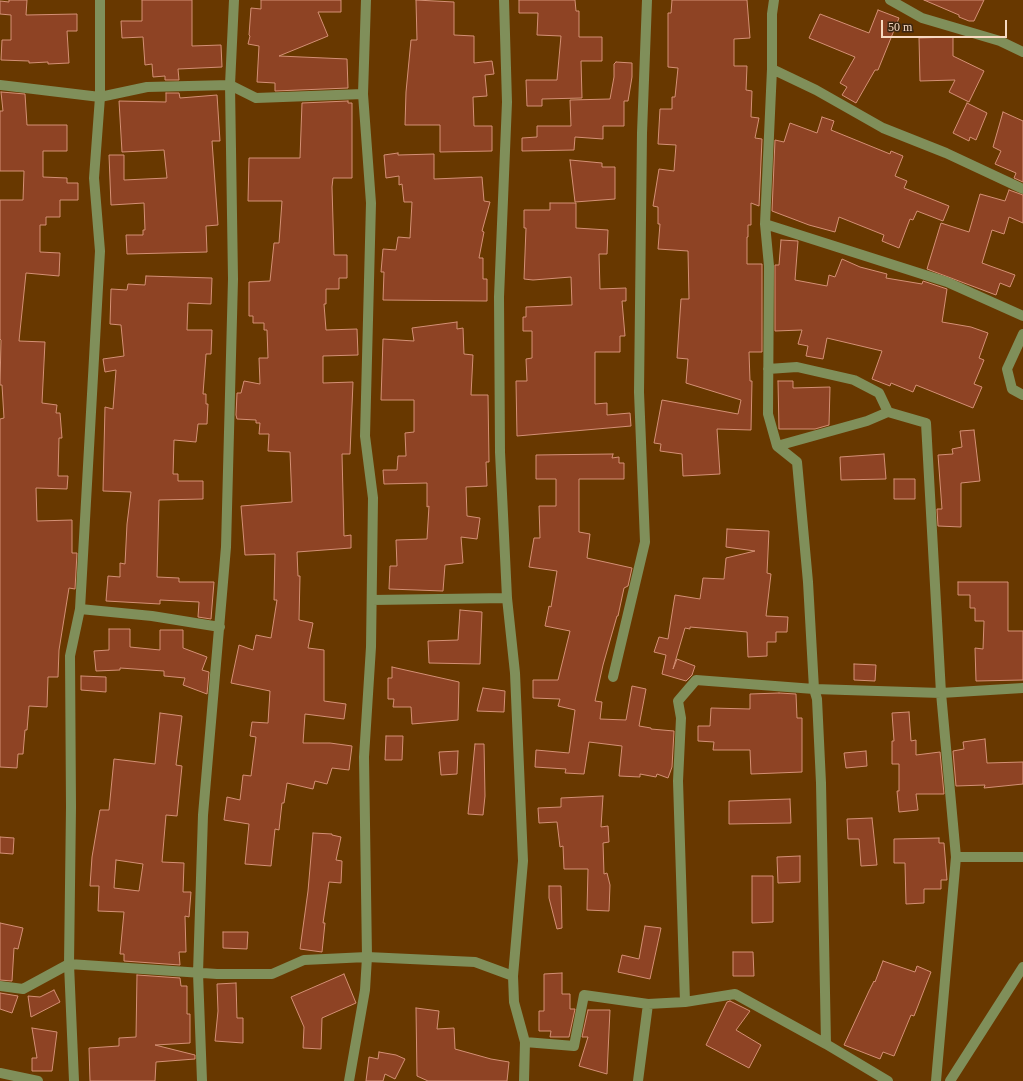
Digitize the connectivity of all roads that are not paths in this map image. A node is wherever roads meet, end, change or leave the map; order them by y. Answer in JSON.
{"nodes":[{"id":1,"x":100,"y":0,"type":"edge"},
{"id":2,"x":234,"y":0,"type":"edge"},
{"id":3,"x":366,"y":0,"type":"edge"},
{"id":4,"x":504,"y":0,"type":"edge"},
{"id":5,"x":647,"y":0,"type":"edge"},
{"id":6,"x":774,"y":0,"type":"edge"},
{"id":7,"x":890,"y":0,"type":"edge"},
{"id":8,"x":1023,"y":52,"type":"edge"},
{"id":9,"x":772,"y":69,"type":"junction"},
{"id":10,"x":0,"y":85,"type":"edge"},
{"id":11,"x":230,"y":85,"type":"junction"},
{"id":12,"x":363,"y":94,"type":"junction"},
{"id":13,"x":100,"y":97,"type":"junction"},
{"id":14,"x":1023,"y":189,"type":"edge"},
{"id":15,"x":765,"y":224,"type":"junction"},
{"id":16,"x":1023,"y":316,"type":"edge"},
{"id":17,"x":1023,"y":334,"type":"edge"},
{"id":18,"x":768,"y":369,"type":"junction"},
{"id":19,"x":1023,"y":395,"type":"edge"},
{"id":20,"x":888,"y":412,"type":"junction"},
{"id":21,"x":777,"y":446,"type":"junction"},
{"id":22,"x":507,"y":598,"type":"junction"},
{"id":23,"x":372,"y":600,"type":"junction"},
{"id":24,"x":80,"y":608,"type":"junction"},
{"id":25,"x":220,"y":627,"type":"junction"},
{"id":26,"x":613,"y":677,"type":"dead end"},
{"id":27,"x":814,"y":688,"type":"junction"},
{"id":28,"x":1023,"y":688,"type":"edge"},
{"id":29,"x":941,"y":693,"type":"junction"},
{"id":30,"x":956,"y":857,"type":"junction"},
{"id":31,"x":1023,"y":857,"type":"edge"},
{"id":32,"x":367,"y":957,"type":"junction"},
{"id":33,"x":69,"y":964,"type":"junction"},
{"id":34,"x":1023,"y":967,"type":"edge"},
{"id":35,"x":198,"y":973,"type":"junction"},
{"id":36,"x":513,"y":976,"type":"junction"},
{"id":37,"x":0,"y":986,"type":"edge"},
{"id":38,"x":686,"y":1002,"type":"junction"},
{"id":39,"x":648,"y":1004,"type":"junction"},
{"id":40,"x":525,"y":1042,"type":"junction"},
{"id":41,"x":826,"y":1044,"type":"junction"},
{"id":42,"x":0,"y":1073,"type":"edge"},
{"id":43,"x":38,"y":1081,"type":"edge"},
{"id":44,"x":74,"y":1081,"type":"edge"},
{"id":45,"x":202,"y":1081,"type":"edge"},
{"id":46,"x":349,"y":1081,"type":"edge"},
{"id":47,"x":524,"y":1081,"type":"edge"},
{"id":48,"x":638,"y":1081,"type":"edge"},
{"id":49,"x":888,"y":1081,"type":"edge"},
{"id":50,"x":936,"y":1081,"type":"edge"},
{"id":51,"x":950,"y":1081,"type":"edge"}],
"edges":[{"from":1,"to":13,"type":"street"},
{"from":2,"to":11,"type":"street"},
{"from":3,"to":12,"type":"street"},
{"from":4,"to":22,"type":"street"},
{"from":5,"to":26,"type":"street"},
{"from":6,"to":9,"type":"street"},
{"from":7,"to":8,"type":"street"},
{"from":9,"to":14,"type":"street"},
{"from":9,"to":15,"type":"street"},
{"from":10,"to":13,"type":"street"},
{"from":11,"to":12,"type":"street"},
{"from":11,"to":13,"type":"street"},
{"from":11,"to":25,"type":"street"},
{"from":12,"to":23,"type":"street"},
{"from":13,"to":24,"type":"street"},
{"from":15,"to":16,"type":"street"},
{"from":15,"to":18,"type":"street"},
{"from":17,"to":19,"type":"street"},
{"from":18,"to":20,"type":"street"},
{"from":18,"to":21,"type":"street"},
{"from":20,"to":21,"type":"street"},
{"from":20,"to":29,"type":"street"},
{"from":21,"to":27,"type":"street"},
{"from":22,"to":23,"type":"street"},
{"from":22,"to":36,"type":"street"},
{"from":23,"to":32,"type":"street"},
{"from":24,"to":25,"type":"street"},
{"from":24,"to":33,"type":"street"},
{"from":25,"to":35,"type":"street"},
{"from":27,"to":29,"type":"street"},
{"from":27,"to":38,"type":"street"},
{"from":27,"to":41,"type":"street"},
{"from":28,"to":29,"type":"street"},
{"from":29,"to":30,"type":"street"},
{"from":30,"to":31,"type":"street"},
{"from":30,"to":50,"type":"street"},
{"from":32,"to":35,"type":"street"},
{"from":32,"to":36,"type":"street"},
{"from":32,"to":46,"type":"street"},
{"from":33,"to":35,"type":"street"},
{"from":33,"to":37,"type":"street"},
{"from":33,"to":44,"type":"street"},
{"from":34,"to":51,"type":"street"},
{"from":35,"to":45,"type":"street"},
{"from":36,"to":40,"type":"street"},
{"from":38,"to":39,"type":"street"},
{"from":38,"to":41,"type":"street"},
{"from":39,"to":40,"type":"street"},
{"from":39,"to":48,"type":"street"},
{"from":40,"to":47,"type":"street"},
{"from":41,"to":49,"type":"street"},
{"from":42,"to":43,"type":"street"}]}
